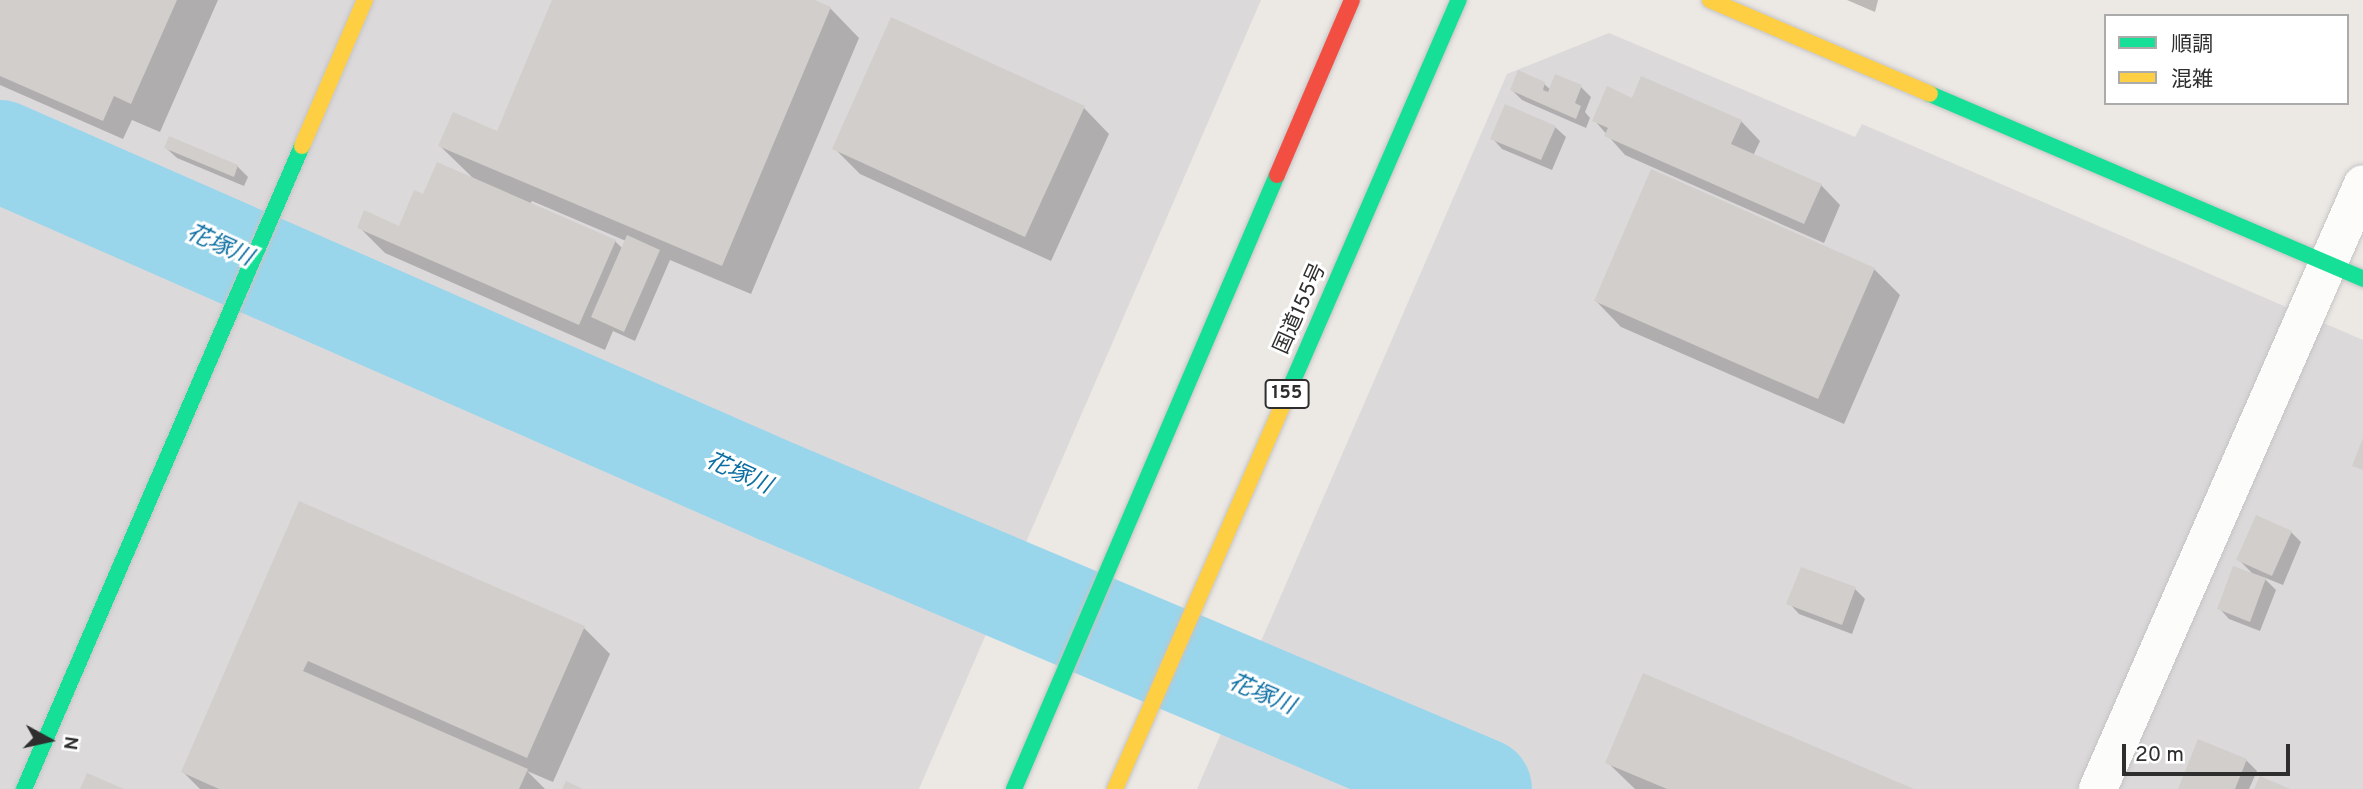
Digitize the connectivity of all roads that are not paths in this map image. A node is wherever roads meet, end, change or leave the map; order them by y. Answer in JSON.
{"nodes":[{"id":1,"x":365,"y":0,"type":"edge"},
{"id":2,"x":1352,"y":0,"type":"edge"},
{"id":3,"x":1459,"y":0,"type":"edge"},
{"id":4,"x":1710,"y":0,"type":"edge"},
{"id":5,"x":2363,"y":184,"type":"edge"},
{"id":6,"x":2328,"y":263,"type":"junction"},
{"id":7,"x":2363,"y":279,"type":"edge"},
{"id":8,"x":24,"y":789,"type":"edge"},
{"id":9,"x":1014,"y":789,"type":"edge"},
{"id":10,"x":1115,"y":789,"type":"edge"},
{"id":11,"x":2098,"y":789,"type":"edge"}],
"edges":[{"from":1,"to":8,"type":"main road"},
{"from":2,"to":9,"type":"main road"},
{"from":3,"to":10,"type":"main road","name":"国道155号","number":"155"},
{"from":4,"to":6,"type":"main road"},
{"from":5,"to":6,"type":"street"},
{"from":6,"to":7,"type":"main road"},
{"from":6,"to":11,"type":"street"}]}
